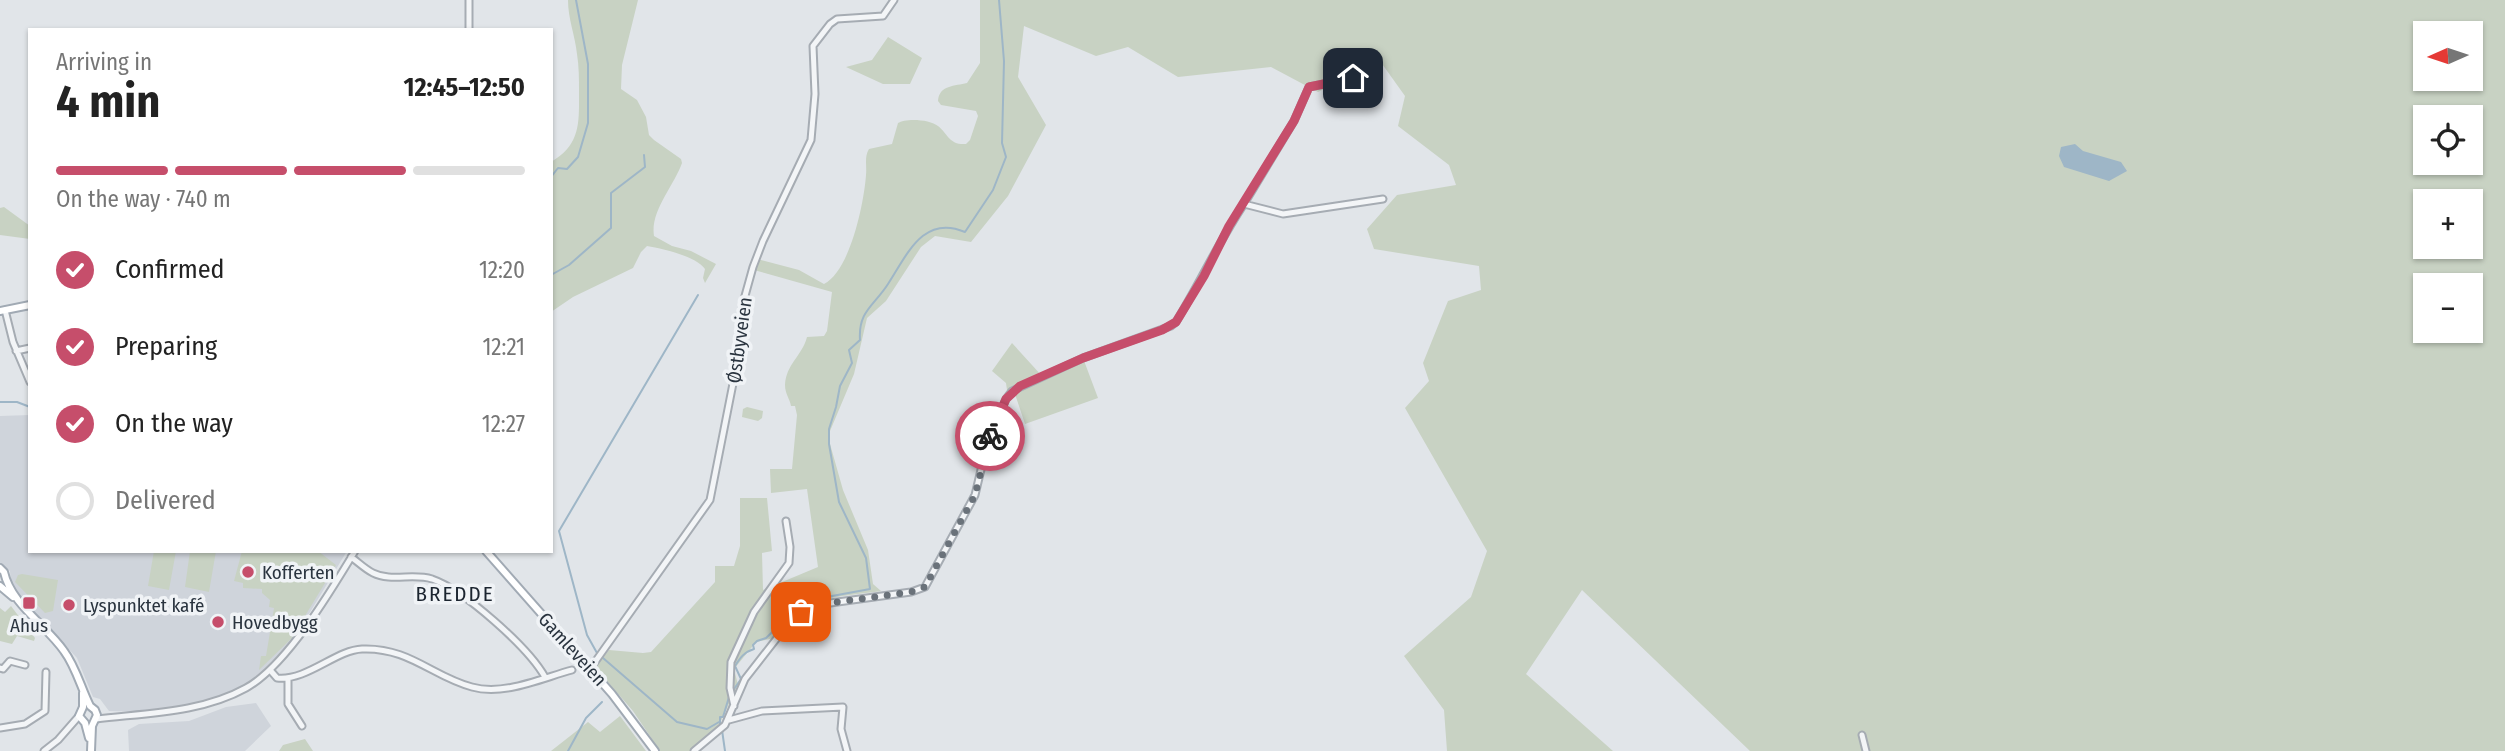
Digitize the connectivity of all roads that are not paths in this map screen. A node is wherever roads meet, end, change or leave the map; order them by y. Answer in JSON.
{"nodes":[{"id":1,"x":469,"y":0,"type":"edge"},
{"id":2,"x":894,"y":0,"type":"edge"},
{"id":3,"x":469,"y":28,"type":"edge"},
{"id":4,"x":1366,"y":69,"type":"dead end"},
{"id":5,"x":1383,"y":199,"type":"dead end"},
{"id":6,"x":1244,"y":204,"type":"junction"},
{"id":7,"x":28,"y":305,"type":"edge"},
{"id":8,"x":2,"y":311,"type":"edge"},
{"id":9,"x":28,"y":348,"type":"edge"},
{"id":10,"x":16,"y":351,"type":"junction"},
{"id":11,"x":28,"y":378,"type":"edge"},
{"id":12,"x":786,"y":521,"type":"dead end"},
{"id":13,"x":488,"y":553,"type":"edge"},
{"id":14,"x":353,"y":554,"type":"edge"},
{"id":15,"x":0,"y":568,"type":"edge"},
{"id":16,"x":2,"y":584,"type":"edge"},
{"id":17,"x":25,"y":665,"type":"dead end"},
{"id":18,"x":0,"y":668,"type":"edge"},
{"id":19,"x":590,"y":669,"type":"junction"},
{"id":20,"x":270,"y":670,"type":"junction"},
{"id":21,"x":572,"y":670,"type":"dead end"},
{"id":22,"x":46,"y":673,"type":"dead end"},
{"id":23,"x":545,"y":677,"type":"junction"},
{"id":24,"x":288,"y":678,"type":"junction"},
{"id":25,"x":734,"y":706,"type":"junction"},
{"id":26,"x":87,"y":707,"type":"junction"},
{"id":27,"x":89,"y":719,"type":"junction"},
{"id":28,"x":729,"y":720,"type":"junction"},
{"id":29,"x":302,"y":726,"type":"dead end"},
{"id":30,"x":0,"y":728,"type":"edge"},
{"id":31,"x":1861,"y":735,"type":"dead end"},
{"id":32,"x":91,"y":747,"type":"edge"},
{"id":33,"x":44,"y":751,"type":"edge"},
{"id":34,"x":655,"y":751,"type":"edge"},
{"id":35,"x":694,"y":751,"type":"edge"},
{"id":36,"x":847,"y":751,"type":"edge"},
{"id":37,"x":1866,"y":751,"type":"edge"}],
"edges":[{"from":1,"to":3,"type":"street"},
{"from":2,"to":19,"type":"street","name":"Østbyveien"},
{"from":4,"to":6,"type":"street"},
{"from":5,"to":6,"type":"street"},
{"from":6,"to":25,"type":"street"},
{"from":7,"to":8,"type":"main road"},
{"from":8,"to":10,"type":"street"},
{"from":9,"to":10,"type":"street"},
{"from":10,"to":11,"type":"street"},
{"from":12,"to":25,"type":"street"},
{"from":13,"to":19,"type":"main road","name":"Gamleveien"},
{"from":14,"to":20,"type":"street"},
{"from":14,"to":23,"type":"street"},
{"from":15,"to":16,"type":"main road"},
{"from":16,"to":26,"type":"main road"},
{"from":17,"to":18,"type":"street"},
{"from":19,"to":34,"type":"main road","name":"Gamleveien"},
{"from":20,"to":24,"type":"street"},
{"from":20,"to":27,"type":"street"},
{"from":21,"to":23,"type":"street"},
{"from":22,"to":30,"type":"street"},
{"from":23,"to":24,"type":"street"},
{"from":24,"to":29,"type":"street"},
{"from":25,"to":28,"type":"street"},
{"from":26,"to":27,"type":"main road"},
{"from":26,"to":27,"type":"main road"},
{"from":27,"to":32,"type":"main road"},
{"from":27,"to":33,"type":"street"},
{"from":28,"to":35,"type":"street"},
{"from":28,"to":36,"type":"street"},
{"from":31,"to":37,"type":"street"}]}
